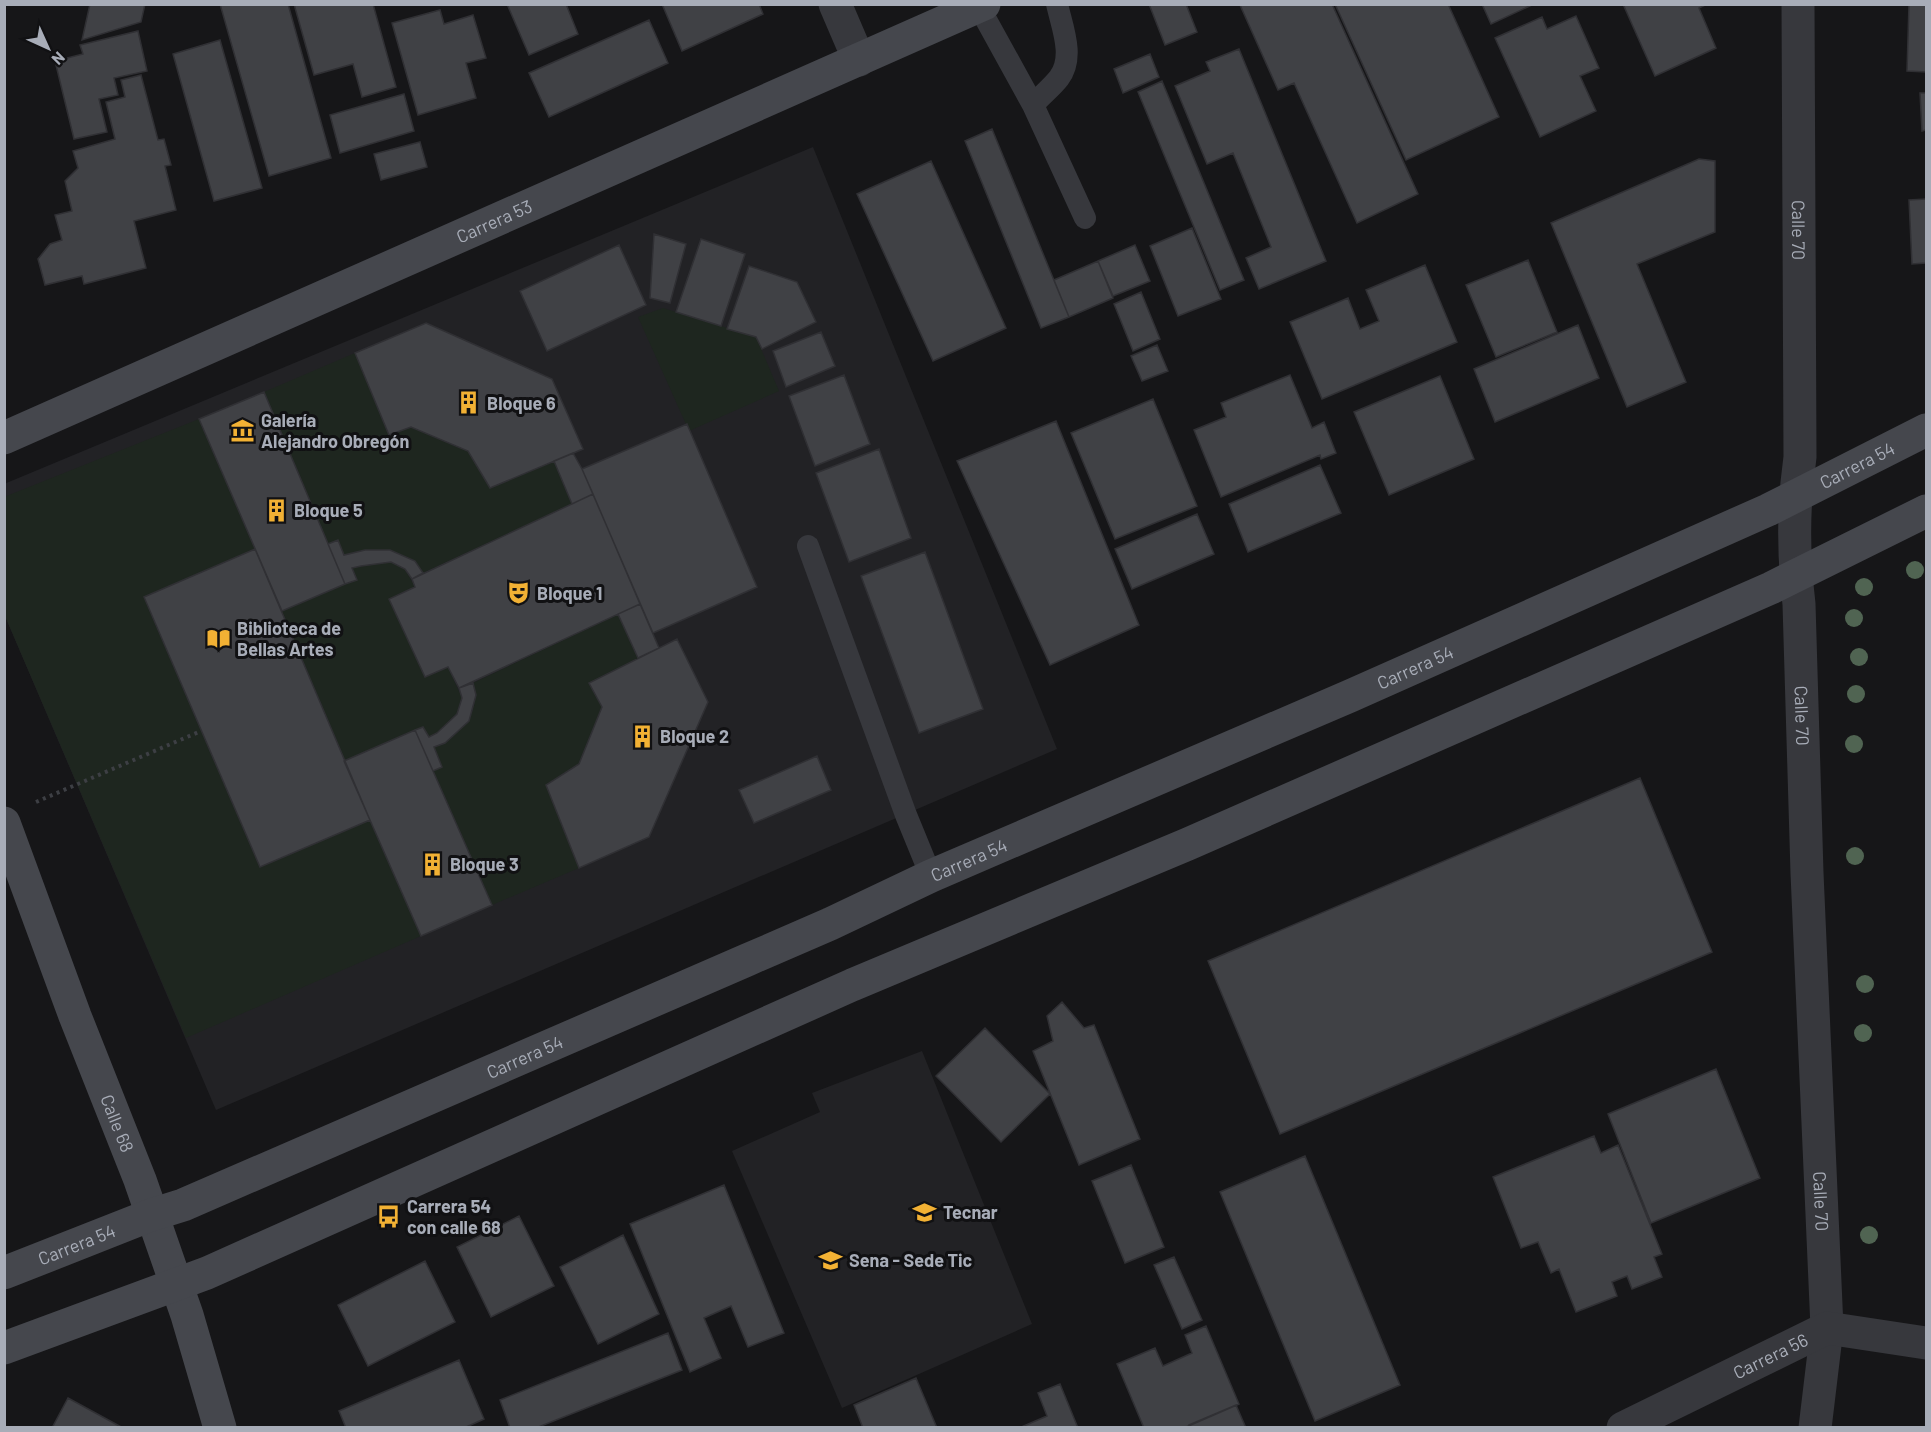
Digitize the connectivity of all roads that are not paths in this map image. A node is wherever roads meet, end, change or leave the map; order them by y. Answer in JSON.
{"nodes":[{"id":1,"x":835,"y":4,"type":"edge"},
{"id":2,"x":847,"y":4,"type":"edge"},
{"id":3,"x":1058,"y":4,"type":"edge"},
{"id":4,"x":1798,"y":4,"type":"edge"},
{"id":5,"x":981,"y":6,"type":"edge"},
{"id":6,"x":861,"y":59,"type":"junction"},
{"id":7,"x":1033,"y":105,"type":"junction"},
{"id":8,"x":1085,"y":218,"type":"dead end"},
{"id":9,"x":1926,"y":430,"type":"edge"},
{"id":10,"x":4,"y":438,"type":"edge"},
{"id":11,"x":1794,"y":498,"type":"junction"},
{"id":12,"x":1926,"y":511,"type":"edge"},
{"id":13,"x":808,"y":546,"type":"dead end"},
{"id":14,"x":1796,"y":576,"type":"junction"},
{"id":15,"x":4,"y":823,"type":"edge"},
{"id":16,"x":931,"y":876,"type":"junction"},
{"id":17,"x":151,"y":1215,"type":"junction"},
{"id":18,"x":4,"y":1273,"type":"edge"},
{"id":19,"x":176,"y":1285,"type":"junction"},
{"id":20,"x":1827,"y":1328,"type":"junction"},
{"id":21,"x":1926,"y":1343,"type":"edge"},
{"id":22,"x":4,"y":1348,"type":"edge"},
{"id":23,"x":220,"y":1428,"type":"edge"},
{"id":24,"x":1623,"y":1428,"type":"edge"},
{"id":25,"x":1815,"y":1428,"type":"edge"}],
"edges":[{"from":1,"to":6,"type":"street"},
{"from":2,"to":6,"type":"lane"},
{"from":3,"to":7,"type":"lane"},
{"from":4,"to":11,"type":"street","name":"Calle 70"},
{"from":5,"to":6,"type":"main road","name":"Carrera 53"},
{"from":5,"to":7,"type":"lane"},
{"from":6,"to":10,"type":"main road","name":"Carrera 53"},
{"from":7,"to":8,"type":"lane"},
{"from":9,"to":11,"type":"main road","name":"Carrera 54"},
{"from":11,"to":14,"type":"street","name":"Calle 70"},
{"from":11,"to":16,"type":"main road","name":"Carrera 54"},
{"from":12,"to":14,"type":"main road"},
{"from":13,"to":16,"type":"lane"},
{"from":14,"to":19,"type":"main road"},
{"from":14,"to":20,"type":"street","name":"Calle 70"},
{"from":15,"to":17,"type":"main road","name":"Calle 68"},
{"from":16,"to":17,"type":"main road","name":"Carrera 54"},
{"from":17,"to":18,"type":"main road","name":"Carrera 54"},
{"from":17,"to":19,"type":"main road","name":"Calle 68"},
{"from":19,"to":22,"type":"main road"},
{"from":19,"to":23,"type":"main road","name":"Calle 68"},
{"from":20,"to":21,"type":"street","name":"Carrera 56"},
{"from":20,"to":24,"type":"street","name":"Carrera 56"},
{"from":20,"to":25,"type":"street","name":"Calle 70"}]}
